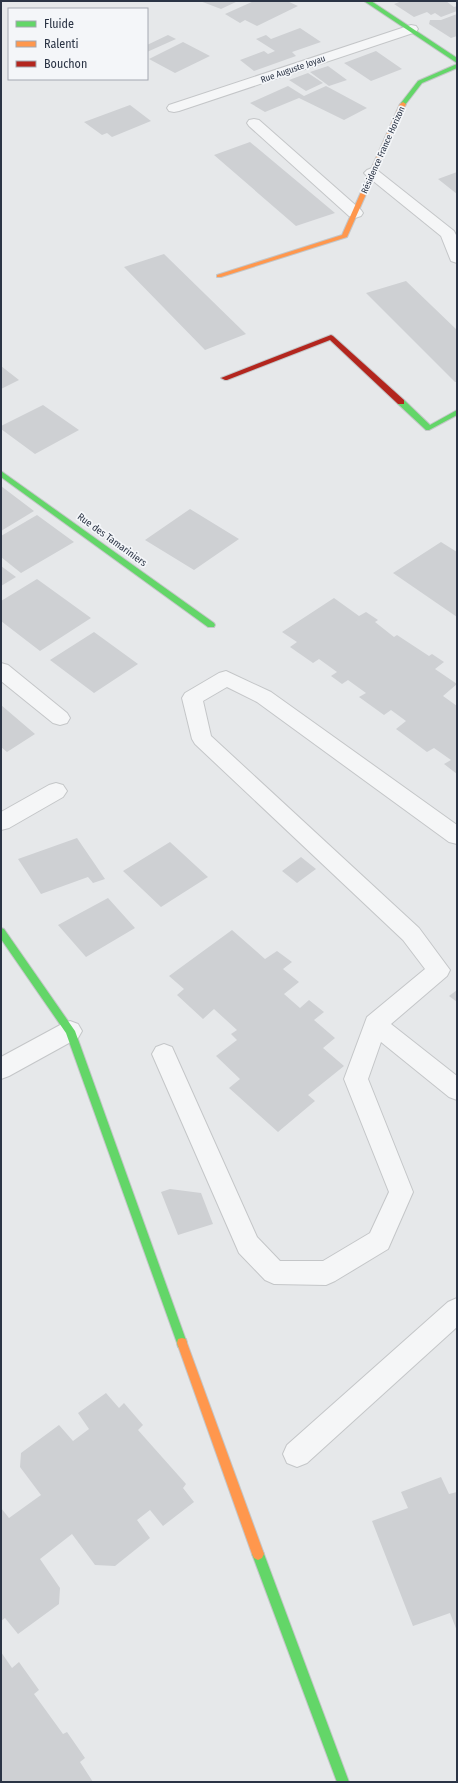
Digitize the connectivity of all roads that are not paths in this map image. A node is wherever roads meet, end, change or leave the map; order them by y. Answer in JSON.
{"nodes":[{"id":1,"x":367,"y":1,"type":"edge"},
{"id":2,"x":411,"y":29,"type":"junction"},
{"id":3,"x":457,"y":61,"type":"edge"},
{"id":4,"x":457,"y":66,"type":"edge"},
{"id":5,"x":174,"y":108,"type":"dead end"},
{"id":6,"x":254,"y":123,"type":"dead end"},
{"id":7,"x":372,"y":174,"type":"junction"},
{"id":8,"x":355,"y":213,"type":"junction"},
{"id":9,"x":457,"y":258,"type":"edge"},
{"id":10,"x":218,"y":276,"type":"dead end"},
{"id":11,"x":225,"y":378,"type":"dead end"},
{"id":12,"x":457,"y":412,"type":"edge"},
{"id":13,"x":1,"y":473,"type":"edge"},
{"id":14,"x":211,"y":625,"type":"dead end"},
{"id":15,"x":1,"y":670,"type":"edge"},
{"id":16,"x":60,"y":718,"type":"dead end"},
{"id":17,"x":56,"y":791,"type":"dead end"},
{"id":18,"x":1,"y":822,"type":"edge"},
{"id":19,"x":457,"y":836,"type":"edge"},
{"id":20,"x":1,"y":932,"type":"edge"},
{"id":21,"x":375,"y":1024,"type":"junction"},
{"id":22,"x":70,"y":1031,"type":"junction"},
{"id":23,"x":164,"y":1054,"type":"dead end"},
{"id":24,"x":1,"y":1069,"type":"edge"},
{"id":25,"x":457,"y":1090,"type":"edge"},
{"id":26,"x":457,"y":1310,"type":"edge"},
{"id":27,"x":297,"y":1454,"type":"dead end"},
{"id":28,"x":343,"y":1782,"type":"edge"}],
"edges":[{"from":1,"to":2,"type":"street"},
{"from":2,"to":3,"type":"street"},
{"from":2,"to":5,"type":"street","name":"Rue Auguste Joyau"},
{"from":4,"to":7,"type":"street","name":"Résidence France Horizon"},
{"from":6,"to":8,"type":"street"},
{"from":7,"to":8,"type":"street","name":"Résidence France Horizon"},
{"from":7,"to":9,"type":"street"},
{"from":8,"to":10,"type":"street","name":"Résidence France Horizon"},
{"from":11,"to":12,"type":"street"},
{"from":13,"to":14,"type":"street","name":"Rue des Tamariniers"},
{"from":15,"to":16,"type":"street"},
{"from":17,"to":18,"type":"street"},
{"from":19,"to":21,"type":"street"},
{"from":20,"to":22,"type":"street"},
{"from":21,"to":23,"type":"street"},
{"from":21,"to":25,"type":"street"},
{"from":22,"to":24,"type":"street"},
{"from":22,"to":28,"type":"street"},
{"from":26,"to":27,"type":"street"}]}
